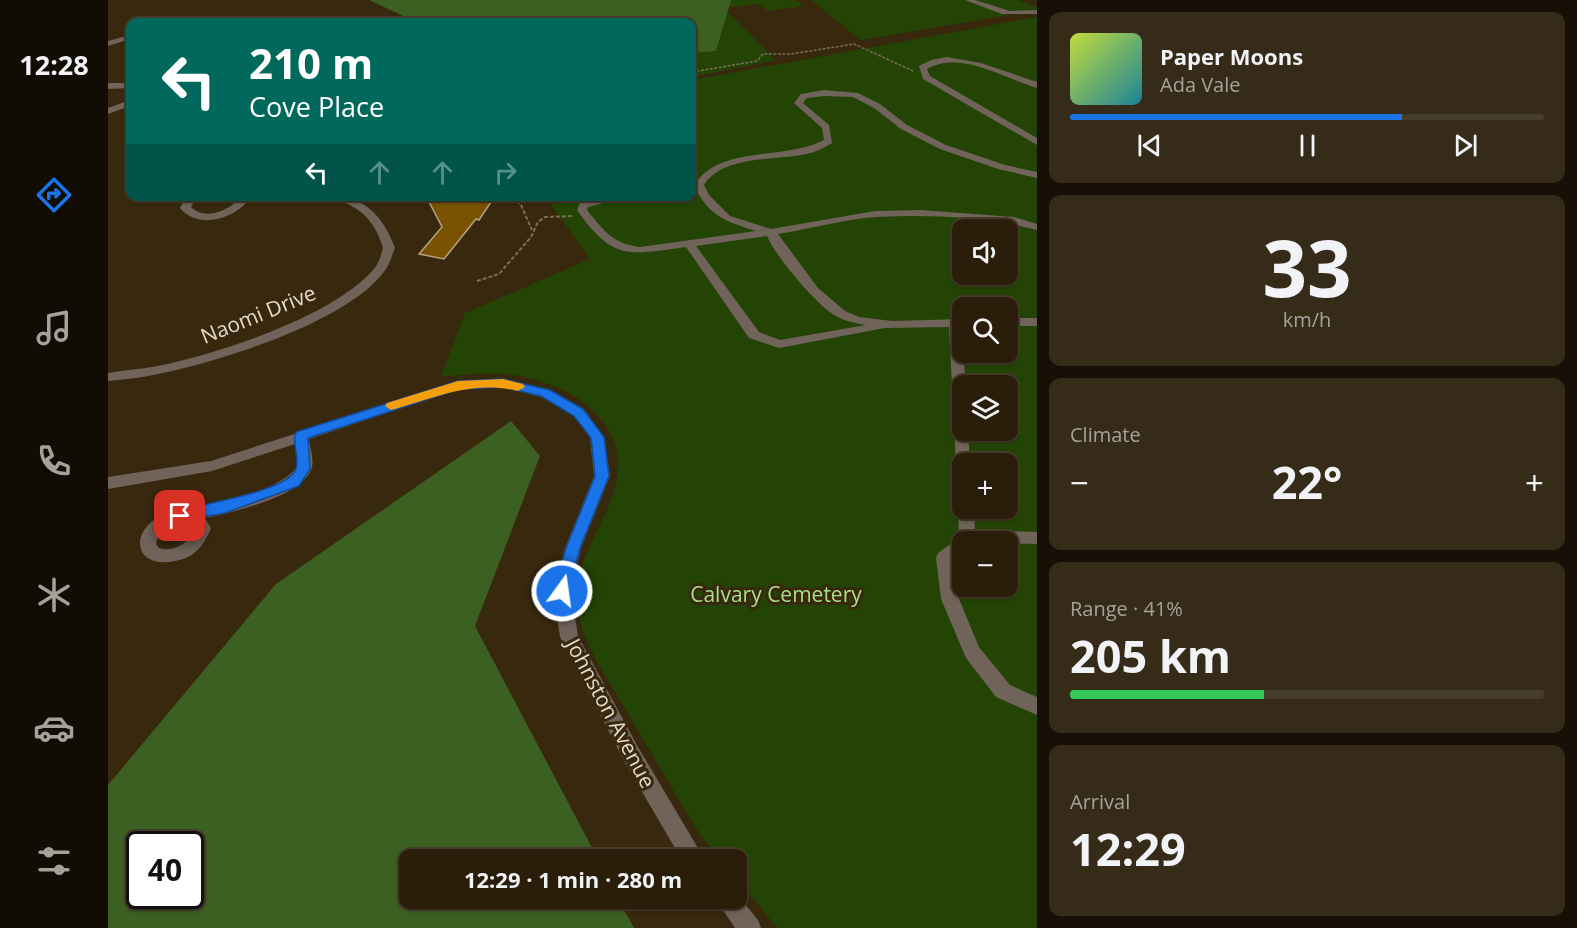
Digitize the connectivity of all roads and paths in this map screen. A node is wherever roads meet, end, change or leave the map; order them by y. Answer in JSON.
{"nodes":[{"id":1,"x":969,"y":0,"type":"edge"},
{"id":2,"x":1037,"y":12,"type":"edge"},
{"id":3,"x":126,"y":38,"type":"edge"},
{"id":4,"x":108,"y":44,"type":"edge"},
{"id":5,"x":696,"y":71,"type":"edge"},
{"id":6,"x":926,"y":77,"type":"junction"},
{"id":7,"x":1037,"y":85,"type":"edge"},
{"id":8,"x":108,"y":86,"type":"edge"},
{"id":9,"x":126,"y":86,"type":"edge"},
{"id":10,"x":126,"y":104,"type":"edge"},
{"id":11,"x":108,"y":111,"type":"edge"},
{"id":12,"x":1037,"y":142,"type":"edge"},
{"id":13,"x":1037,"y":175,"type":"edge"},
{"id":14,"x":696,"y":184,"type":"edge"},
{"id":15,"x":696,"y":186,"type":"edge"},
{"id":16,"x":189,"y":201,"type":"edge"},
{"id":17,"x":242,"y":201,"type":"edge"},
{"id":18,"x":349,"y":201,"type":"edge"},
{"id":19,"x":517,"y":201,"type":"edge"},
{"id":20,"x":602,"y":201,"type":"edge"},
{"id":21,"x":582,"y":210,"type":"junction"},
{"id":22,"x":726,"y":218,"type":"junction"},
{"id":23,"x":1037,"y":227,"type":"edge"},
{"id":24,"x":533,"y":231,"type":"junction"},
{"id":25,"x":771,"y":232,"type":"junction"},
{"id":26,"x":722,"y":239,"type":"junction"},
{"id":27,"x":688,"y":244,"type":"junction"},
{"id":28,"x":477,"y":281,"type":"dead end"},
{"id":29,"x":1018,"y":322,"type":"edge"},
{"id":30,"x":1037,"y":322,"type":"edge"},
{"id":31,"x":952,"y":323,"type":"edge"},
{"id":32,"x":894,"y":324,"type":"junction"},
{"id":33,"x":960,"y":363,"type":"edge"},
{"id":34,"x":108,"y":377,"type":"edge"},
{"id":35,"x":301,"y":435,"type":"junction"},
{"id":36,"x":963,"y":453,"type":"edge"},
{"id":37,"x":108,"y":483,"type":"edge"},
{"id":38,"x":225,"y":507,"type":"junction"},
{"id":39,"x":189,"y":516,"type":"junction"},
{"id":40,"x":203,"y":528,"type":"junction"},
{"id":41,"x":1018,"y":537,"type":"edge"},
{"id":42,"x":1037,"y":538,"type":"edge"},
{"id":43,"x":952,"y":552,"type":"edge"},
{"id":44,"x":1037,"y":706,"type":"edge"},
{"id":45,"x":687,"y":849,"type":"edge"},
{"id":46,"x":735,"y":909,"type":"edge"},
{"id":47,"x":750,"y":928,"type":"edge"}],
"edges":[{"from":1,"to":2,"type":"street"},
{"from":3,"to":4,"type":"street"},
{"from":5,"to":6,"type":"path"},
{"from":6,"to":7,"type":"street"},
{"from":6,"to":12,"type":"street"},
{"from":8,"to":9,"type":"street"},
{"from":10,"to":11,"type":"street"},
{"from":13,"to":14,"type":"street"},
{"from":15,"to":22,"type":"street"},
{"from":16,"to":17,"type":"street"},
{"from":18,"to":34,"type":"street","name":"Naomi Drive"},
{"from":19,"to":24,"type":"path"},
{"from":20,"to":21,"type":"street"},
{"from":21,"to":24,"type":"path"},
{"from":21,"to":27,"type":"street"},
{"from":22,"to":25,"type":"street"},
{"from":22,"to":26,"type":"street"},
{"from":23,"to":25,"type":"street"},
{"from":24,"to":28,"type":"path"},
{"from":25,"to":26,"type":"street"},
{"from":25,"to":32,"type":"street"},
{"from":26,"to":27,"type":"street"},
{"from":27,"to":32,"type":"street"},
{"from":29,"to":30,"type":"street"},
{"from":31,"to":32,"type":"street"},
{"from":33,"to":36,"type":"street"},
{"from":35,"to":37,"type":"street","name":"Johnston Avenue"},
{"from":35,"to":38,"type":"street"},
{"from":35,"to":45,"type":"street","name":"Johnston Avenue"},
{"from":38,"to":39,"type":"street"},
{"from":38,"to":40,"type":"street"},
{"from":39,"to":40,"type":"street"},
{"from":39,"to":40,"type":"street"},
{"from":41,"to":42,"type":"street"},
{"from":43,"to":44,"type":"street"},
{"from":46,"to":47,"type":"street"}]}
